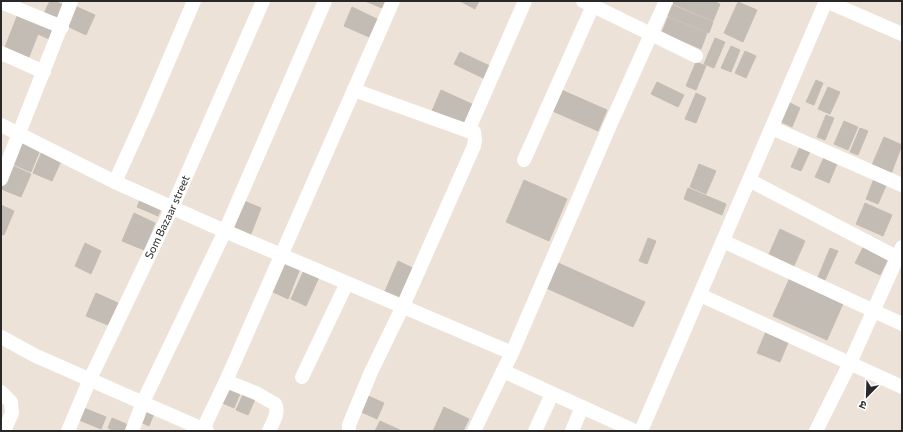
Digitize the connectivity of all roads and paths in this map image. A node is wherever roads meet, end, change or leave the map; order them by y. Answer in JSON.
{"nodes":[{"id":1,"x":71,"y":1,"type":"edge"},
{"id":2,"x":194,"y":1,"type":"edge"},
{"id":3,"x":263,"y":1,"type":"edge"},
{"id":4,"x":325,"y":1,"type":"edge"},
{"id":5,"x":393,"y":1,"type":"edge"},
{"id":6,"x":524,"y":1,"type":"edge"},
{"id":7,"x":666,"y":1,"type":"edge"},
{"id":8,"x":826,"y":1,"type":"edge"},
{"id":9,"x":1,"y":2,"type":"edge"},
{"id":10,"x":590,"y":2,"type":"edge"},
{"id":11,"x":62,"y":27,"type":"junction"},
{"id":12,"x":902,"y":34,"type":"edge"},
{"id":13,"x":651,"y":35,"type":"junction"},
{"id":14,"x":1,"y":53,"type":"edge"},
{"id":15,"x":696,"y":56,"type":"dead end"},
{"id":16,"x":44,"y":72,"type":"junction"},
{"id":17,"x":354,"y":90,"type":"junction"},
{"id":18,"x":1,"y":125,"type":"edge"},
{"id":19,"x":772,"y":128,"type":"junction"},
{"id":20,"x":468,"y":131,"type":"junction"},
{"id":21,"x":19,"y":134,"type":"junction"},
{"id":22,"x":524,"y":160,"type":"dead end"},
{"id":23,"x":1,"y":179,"type":"edge"},
{"id":24,"x":749,"y":180,"type":"junction"},
{"id":25,"x":115,"y":182,"type":"junction"},
{"id":26,"x":902,"y":185,"type":"edge"},
{"id":27,"x":172,"y":208,"type":"junction"},
{"id":28,"x":225,"y":231,"type":"junction"},
{"id":29,"x":723,"y":241,"type":"junction"},
{"id":30,"x":281,"y":255,"type":"junction"},
{"id":31,"x":900,"y":255,"type":"edge"},
{"id":32,"x":347,"y":283,"type":"junction"},
{"id":33,"x":700,"y":295,"type":"junction"},
{"id":34,"x":403,"y":306,"type":"junction"},
{"id":35,"x":873,"y":311,"type":"junction"},
{"id":36,"x":902,"y":324,"type":"edge"},
{"id":37,"x":1,"y":337,"type":"edge"},
{"id":38,"x":512,"y":353,"type":"junction"},
{"id":39,"x":850,"y":363,"type":"junction"},
{"id":40,"x":503,"y":371,"type":"junction"},
{"id":41,"x":302,"y":377,"type":"dead end"},
{"id":42,"x":90,"y":379,"type":"junction"},
{"id":43,"x":226,"y":381,"type":"junction"},
{"id":44,"x":902,"y":387,"type":"edge"},
{"id":45,"x":1,"y":392,"type":"edge"},
{"id":46,"x":552,"y":394,"type":"junction"},
{"id":47,"x":143,"y":402,"type":"junction"},
{"id":48,"x":582,"y":407,"type":"junction"},
{"id":49,"x":205,"y":430,"type":"edge"},
{"id":50,"x":4,"y":431,"type":"edge"},
{"id":51,"x":68,"y":431,"type":"edge"},
{"id":52,"x":132,"y":431,"type":"edge"},
{"id":53,"x":269,"y":431,"type":"edge"},
{"id":54,"x":349,"y":431,"type":"edge"},
{"id":55,"x":474,"y":431,"type":"edge"},
{"id":56,"x":535,"y":431,"type":"edge"},
{"id":57,"x":572,"y":431,"type":"edge"},
{"id":58,"x":635,"y":431,"type":"edge"},
{"id":59,"x":641,"y":431,"type":"edge"},
{"id":60,"x":816,"y":431,"type":"edge"}],
"edges":[{"from":1,"to":11,"type":"street"},
{"from":2,"to":25,"type":"street"},
{"from":3,"to":27,"type":"street","name":"Som Bazaar street"},
{"from":4,"to":28,"type":"street"},
{"from":5,"to":17,"type":"street"},
{"from":6,"to":20,"type":"street"},
{"from":7,"to":13,"type":"street"},
{"from":8,"to":12,"type":"street"},
{"from":8,"to":19,"type":"street"},
{"from":9,"to":11,"type":"street"},
{"from":10,"to":13,"type":"street"},
{"from":10,"to":22,"type":"street"},
{"from":11,"to":16,"type":"street"},
{"from":13,"to":15,"type":"street"},
{"from":13,"to":38,"type":"street"},
{"from":14,"to":16,"type":"street"},
{"from":16,"to":21,"type":"street"},
{"from":17,"to":20,"type":"street"},
{"from":17,"to":30,"type":"street"},
{"from":18,"to":21,"type":"street"},
{"from":19,"to":24,"type":"street"},
{"from":19,"to":26,"type":"street"},
{"from":20,"to":34,"type":"street"},
{"from":21,"to":23,"type":"street"},
{"from":21,"to":25,"type":"street"},
{"from":24,"to":29,"type":"street"},
{"from":24,"to":31,"type":"street"},
{"from":25,"to":27,"type":"street"},
{"from":27,"to":28,"type":"street"},
{"from":27,"to":42,"type":"street","name":"Som Bazaar street"},
{"from":28,"to":30,"type":"street"},
{"from":28,"to":47,"type":"street"},
{"from":29,"to":33,"type":"street"},
{"from":29,"to":35,"type":"street"},
{"from":30,"to":32,"type":"street"},
{"from":30,"to":43,"type":"street"},
{"from":31,"to":35,"type":"street"},
{"from":32,"to":34,"type":"street"},
{"from":32,"to":41,"type":"street"},
{"from":33,"to":39,"type":"street"},
{"from":33,"to":59,"type":"street"},
{"from":34,"to":38,"type":"street"},
{"from":34,"to":54,"type":"street"},
{"from":35,"to":36,"type":"street"},
{"from":35,"to":39,"type":"street"},
{"from":37,"to":42,"type":"street"},
{"from":38,"to":40,"type":"street"},
{"from":39,"to":44,"type":"street"},
{"from":39,"to":60,"type":"street"},
{"from":40,"to":46,"type":"street"},
{"from":40,"to":55,"type":"street"},
{"from":42,"to":47,"type":"street"},
{"from":42,"to":51,"type":"street","name":"Som Bazaar street"},
{"from":43,"to":49,"type":"street"},
{"from":43,"to":53,"type":"street"},
{"from":45,"to":50,"type":"street"},
{"from":46,"to":48,"type":"street"},
{"from":46,"to":56,"type":"street"},
{"from":47,"to":49,"type":"street"},
{"from":47,"to":52,"type":"street"},
{"from":48,"to":57,"type":"street"},
{"from":48,"to":58,"type":"street"}]}
